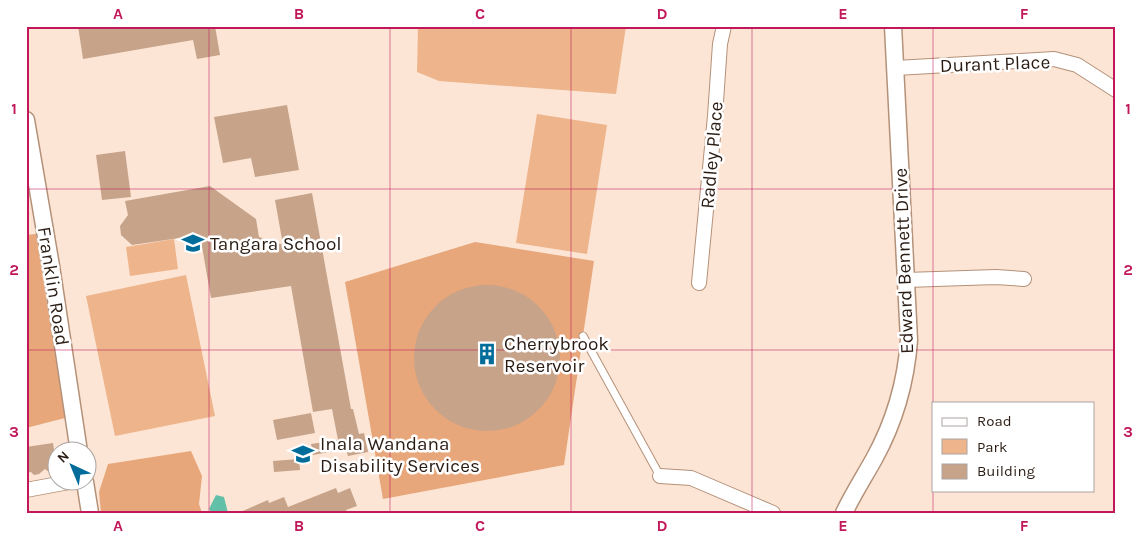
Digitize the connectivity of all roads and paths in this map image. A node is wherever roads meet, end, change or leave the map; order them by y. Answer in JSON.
{"nodes":[{"id":1,"x":724,"y":26,"type":"edge"},
{"id":2,"x":893,"y":26,"type":"edge"},
{"id":3,"x":896,"y":68,"type":"junction"},
{"id":4,"x":1116,"y":90,"type":"edge"},
{"id":5,"x":26,"y":120,"type":"edge"},
{"id":6,"x":1024,"y":279,"type":"dead end"},
{"id":7,"x":906,"y":280,"type":"junction"},
{"id":8,"x":699,"y":283,"type":"dead end"},
{"id":9,"x":583,"y":336,"type":"dead end"},
{"id":10,"x":78,"y":442,"type":"edge"},
{"id":11,"x":660,"y":476,"type":"joint"},
{"id":12,"x":48,"y":486,"type":"edge"},
{"id":13,"x":26,"y":490,"type":"edge"},
{"id":14,"x":87,"y":492,"type":"edge"},
{"id":15,"x":90,"y":513,"type":"edge"},
{"id":16,"x":773,"y":513,"type":"edge"},
{"id":17,"x":844,"y":513,"type":"edge"}],
"edges":[{"from":1,"to":8,"type":"street","name":"Radley Place"},
{"from":2,"to":3,"type":"street","name":"Edward Bennett Drive"},
{"from":3,"to":4,"type":"street","name":"Durant Place"},
{"from":3,"to":7,"type":"street","name":"Edward Bennett Drive"},
{"from":5,"to":10,"type":"street","name":"Franklin Road"},
{"from":6,"to":7,"type":"street"},
{"from":7,"to":17,"type":"street","name":"Edward Bennett Drive"},
{"from":9,"to":11,"type":"lane"},
{"from":11,"to":16,"type":"street"},
{"from":12,"to":13,"type":"street"},
{"from":14,"to":15,"type":"street"}]}
